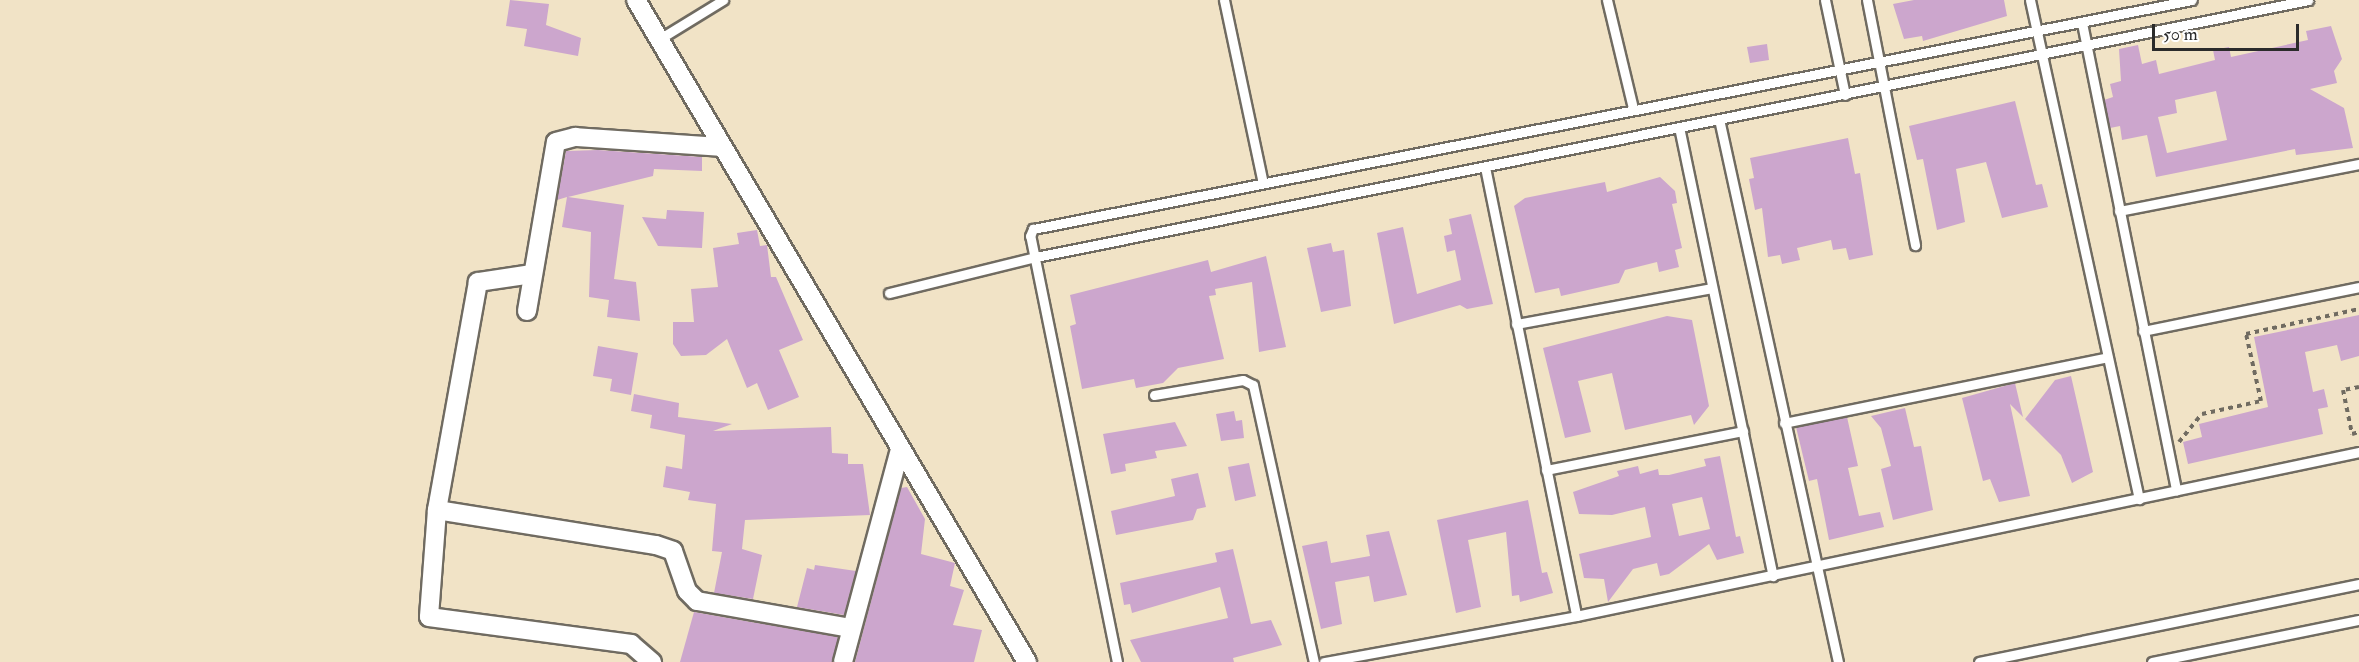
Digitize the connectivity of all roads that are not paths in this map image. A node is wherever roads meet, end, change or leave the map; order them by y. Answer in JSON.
{"nodes":[{"id":1,"x":636,"y":0,"type":"edge"},
{"id":2,"x":723,"y":0,"type":"edge"},
{"id":3,"x":1224,"y":0,"type":"edge"},
{"id":4,"x":1607,"y":0,"type":"edge"},
{"id":5,"x":1825,"y":0,"type":"edge"},
{"id":6,"x":1867,"y":0,"type":"edge"},
{"id":7,"x":2030,"y":0,"type":"edge"},
{"id":8,"x":2192,"y":0,"type":"edge"},
{"id":9,"x":2308,"y":0,"type":"edge"},
{"id":10,"x":2082,"y":23,"type":"junction"},
{"id":11,"x":2037,"y":31,"type":"junction"},
{"id":12,"x":661,"y":38,"type":"junction"},
{"id":13,"x":2085,"y":46,"type":"junction"},
{"id":14,"x":2041,"y":55,"type":"junction"},
{"id":15,"x":1878,"y":59,"type":"junction"},
{"id":16,"x":1839,"y":67,"type":"junction"},
{"id":17,"x":1883,"y":87,"type":"junction"},
{"id":18,"x":1845,"y":95,"type":"junction"},
{"id":19,"x":1633,"y":108,"type":"junction"},
{"id":20,"x":1719,"y":119,"type":"junction"},
{"id":21,"x":1679,"y":127,"type":"junction"},
{"id":22,"x":722,"y":147,"type":"junction"},
{"id":23,"x":2359,"y":164,"type":"edge"},
{"id":24,"x":1485,"y":167,"type":"junction"},
{"id":25,"x":1263,"y":183,"type":"junction"},
{"id":26,"x":2119,"y":210,"type":"junction"},
{"id":27,"x":1915,"y":244,"type":"dead end"},
{"id":28,"x":1036,"y":257,"type":"junction"},
{"id":29,"x":532,"y":274,"type":"junction"},
{"id":30,"x":2359,"y":287,"type":"edge"},
{"id":31,"x":1712,"y":288,"type":"junction"},
{"id":32,"x":889,"y":293,"type":"dead end"},
{"id":33,"x":527,"y":311,"type":"dead end"},
{"id":34,"x":1516,"y":324,"type":"junction"},
{"id":35,"x":2143,"y":331,"type":"junction"},
{"id":36,"x":2107,"y":357,"type":"junction"},
{"id":37,"x":1154,"y":395,"type":"dead end"},
{"id":38,"x":1784,"y":423,"type":"junction"},
{"id":39,"x":1743,"y":431,"type":"junction"},
{"id":40,"x":900,"y":449,"type":"junction"},
{"id":41,"x":2359,"y":452,"type":"edge"},
{"id":42,"x":1546,"y":470,"type":"junction"},
{"id":43,"x":2176,"y":491,"type":"junction"},
{"id":44,"x":2139,"y":499,"type":"junction"},
{"id":45,"x":437,"y":510,"type":"junction"},
{"id":46,"x":1815,"y":567,"type":"junction"},
{"id":47,"x":1773,"y":576,"type":"junction"},
{"id":48,"x":2359,"y":584,"type":"edge"},
{"id":49,"x":1576,"y":616,"type":"junction"},
{"id":50,"x":2359,"y":620,"type":"edge"},
{"id":51,"x":850,"y":628,"type":"junction"},
{"id":52,"x":652,"y":662,"type":"edge"},
{"id":53,"x":843,"y":662,"type":"edge"},
{"id":54,"x":1027,"y":662,"type":"edge"},
{"id":55,"x":1118,"y":662,"type":"edge"},
{"id":56,"x":1314,"y":662,"type":"edge"},
{"id":57,"x":1324,"y":662,"type":"edge"},
{"id":58,"x":1838,"y":662,"type":"edge"},
{"id":59,"x":1979,"y":662,"type":"edge"},
{"id":60,"x":2152,"y":662,"type":"edge"}],
"edges":[{"from":1,"to":12,"type":"street"},
{"from":2,"to":12,"type":"lane"},
{"from":3,"to":25,"type":"lane"},
{"from":4,"to":19,"type":"lane"},
{"from":5,"to":16,"type":"lane"},
{"from":6,"to":15,"type":"lane"},
{"from":7,"to":11,"type":"lane"},
{"from":8,"to":10,"type":"lane"},
{"from":9,"to":13,"type":"lane"},
{"from":10,"to":11,"type":"lane"},
{"from":10,"to":13,"type":"lane"},
{"from":11,"to":14,"type":"lane"},
{"from":11,"to":15,"type":"lane"},
{"from":12,"to":22,"type":"street"},
{"from":13,"to":14,"type":"lane"},
{"from":13,"to":26,"type":"lane"},
{"from":14,"to":17,"type":"lane"},
{"from":14,"to":36,"type":"lane"},
{"from":15,"to":16,"type":"lane"},
{"from":15,"to":17,"type":"lane"},
{"from":16,"to":18,"type":"lane"},
{"from":16,"to":19,"type":"lane"},
{"from":17,"to":18,"type":"lane"},
{"from":17,"to":27,"type":"lane"},
{"from":18,"to":20,"type":"lane"},
{"from":19,"to":25,"type":"lane"},
{"from":20,"to":21,"type":"lane"},
{"from":20,"to":38,"type":"lane"},
{"from":21,"to":24,"type":"lane"},
{"from":21,"to":31,"type":"lane"},
{"from":22,"to":29,"type":"street"},
{"from":22,"to":40,"type":"street"},
{"from":23,"to":26,"type":"lane"},
{"from":24,"to":28,"type":"lane"},
{"from":24,"to":34,"type":"lane"},
{"from":25,"to":28,"type":"lane"},
{"from":26,"to":35,"type":"lane"},
{"from":28,"to":32,"type":"lane"},
{"from":28,"to":55,"type":"lane"},
{"from":29,"to":33,"type":"street"},
{"from":29,"to":45,"type":"street"},
{"from":30,"to":35,"type":"lane"},
{"from":31,"to":34,"type":"lane"},
{"from":31,"to":39,"type":"lane"},
{"from":34,"to":42,"type":"lane"},
{"from":35,"to":43,"type":"lane"},
{"from":36,"to":38,"type":"lane"},
{"from":36,"to":44,"type":"lane"},
{"from":37,"to":56,"type":"lane"},
{"from":38,"to":46,"type":"lane"},
{"from":39,"to":42,"type":"lane"},
{"from":39,"to":47,"type":"lane"},
{"from":40,"to":51,"type":"street"},
{"from":40,"to":54,"type":"street"},
{"from":41,"to":43,"type":"lane"},
{"from":42,"to":49,"type":"lane"},
{"from":43,"to":44,"type":"lane"},
{"from":44,"to":46,"type":"lane"},
{"from":45,"to":51,"type":"street"},
{"from":45,"to":52,"type":"street"},
{"from":46,"to":47,"type":"lane"},
{"from":46,"to":58,"type":"lane"},
{"from":47,"to":49,"type":"lane"},
{"from":48,"to":59,"type":"lane"},
{"from":49,"to":57,"type":"lane"},
{"from":50,"to":60,"type":"lane"},
{"from":51,"to":53,"type":"street"}]}
